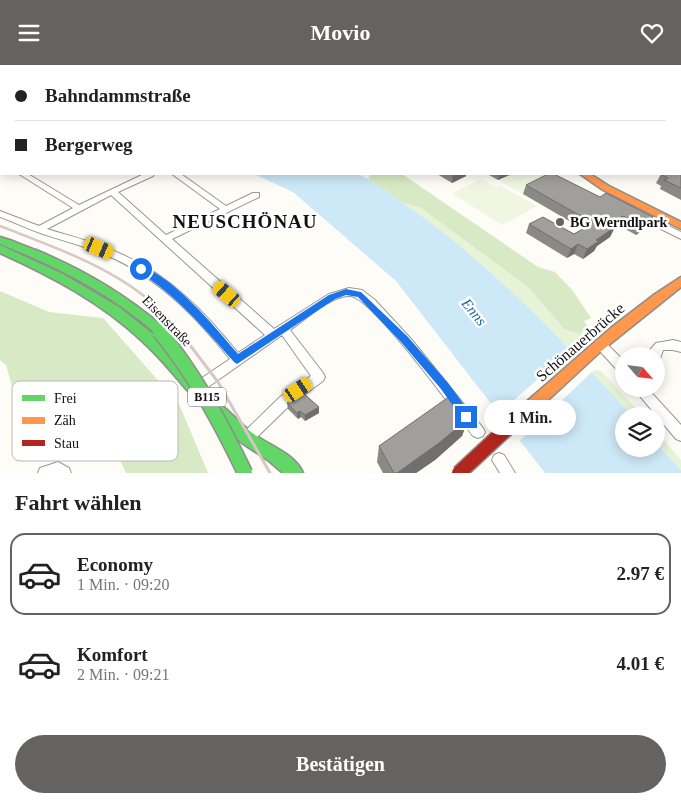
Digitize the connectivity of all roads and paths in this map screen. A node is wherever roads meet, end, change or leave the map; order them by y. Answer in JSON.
{"nodes":[{"id":1,"x":26,"y":175,"type":"edge"},
{"id":2,"x":148,"y":175,"type":"edge"},
{"id":3,"x":177,"y":175,"type":"edge"},
{"id":4,"x":586,"y":175,"type":"edge"},
{"id":5,"x":606,"y":188,"type":"junction"},
{"id":6,"x":112,"y":191,"type":"junction"},
{"id":7,"x":256,"y":195,"type":"dead end"},
{"id":8,"x":79,"y":208,"type":"junction"},
{"id":9,"x":225,"y":209,"type":"junction"},
{"id":10,"x":0,"y":214,"type":"edge"},
{"id":11,"x":681,"y":227,"type":"edge"},
{"id":12,"x":40,"y":229,"type":"junction"},
{"id":13,"x":681,"y":236,"type":"edge"},
{"id":14,"x":166,"y":239,"type":"junction"},
{"id":15,"x":0,"y":240,"type":"edge"},
{"id":16,"x":0,"y":249,"type":"edge"},
{"id":17,"x":681,"y":281,"type":"edge"},
{"id":18,"x":278,"y":331,"type":"junction"},
{"id":19,"x":600,"y":344,"type":"junction"},
{"id":20,"x":659,"y":347,"type":"edge"},
{"id":21,"x":681,"y":347,"type":"edge"},
{"id":22,"x":237,"y":360,"type":"junction"},
{"id":23,"x":615,"y":360,"type":"edge"},
{"id":24,"x":195,"y":390,"type":"junction"},
{"id":25,"x":647,"y":397,"type":"edge"},
{"id":26,"x":478,"y":432,"type":"dead end"},
{"id":27,"x":681,"y":435,"type":"edge"},
{"id":28,"x":247,"y":438,"type":"junction"},
{"id":29,"x":499,"y":460,"type":"dead end"},
{"id":30,"x":245,"y":473,"type":"edge"},
{"id":31,"x":296,"y":473,"type":"edge"},
{"id":32,"x":459,"y":473,"type":"edge"},
{"id":33,"x":508,"y":473,"type":"edge"}],
"edges":[{"from":1,"to":8,"type":"street"},
{"from":2,"to":6,"type":"street"},
{"from":3,"to":9,"type":"street"},
{"from":4,"to":5,"type":"main road"},
{"from":5,"to":11,"type":"main road"},
{"from":5,"to":13,"type":"street"},
{"from":6,"to":8,"type":"street"},
{"from":6,"to":14,"type":"street"},
{"from":7,"to":9,"type":"street"},
{"from":8,"to":12,"type":"street"},
{"from":9,"to":14,"type":"street"},
{"from":10,"to":12,"type":"street"},
{"from":12,"to":22,"type":"street"},
{"from":14,"to":18,"type":"street"},
{"from":15,"to":30,"type":"main road","name":"Eisenstraße","number":"B115","bridge":true},
{"from":16,"to":24,"type":"main road","name":"Eisenstraße"},
{"from":17,"to":19,"type":"main road","name":"Schönauerbrücke"},
{"from":18,"to":22,"type":"street"},
{"from":18,"to":26,"type":"street"},
{"from":18,"to":28,"type":"street"},
{"from":19,"to":23,"type":"street"},
{"from":19,"to":32,"type":"main road","name":"Schönauerbrücke","bridge":true},
{"from":20,"to":21,"type":"street"},
{"from":22,"to":24,"type":"street"},
{"from":24,"to":28,"type":"main road","name":"Eisenstraße"},
{"from":25,"to":27,"type":"street"},
{"from":28,"to":31,"type":"main road","name":"Eisenstraße"},
{"from":29,"to":33,"type":"street"}]}
